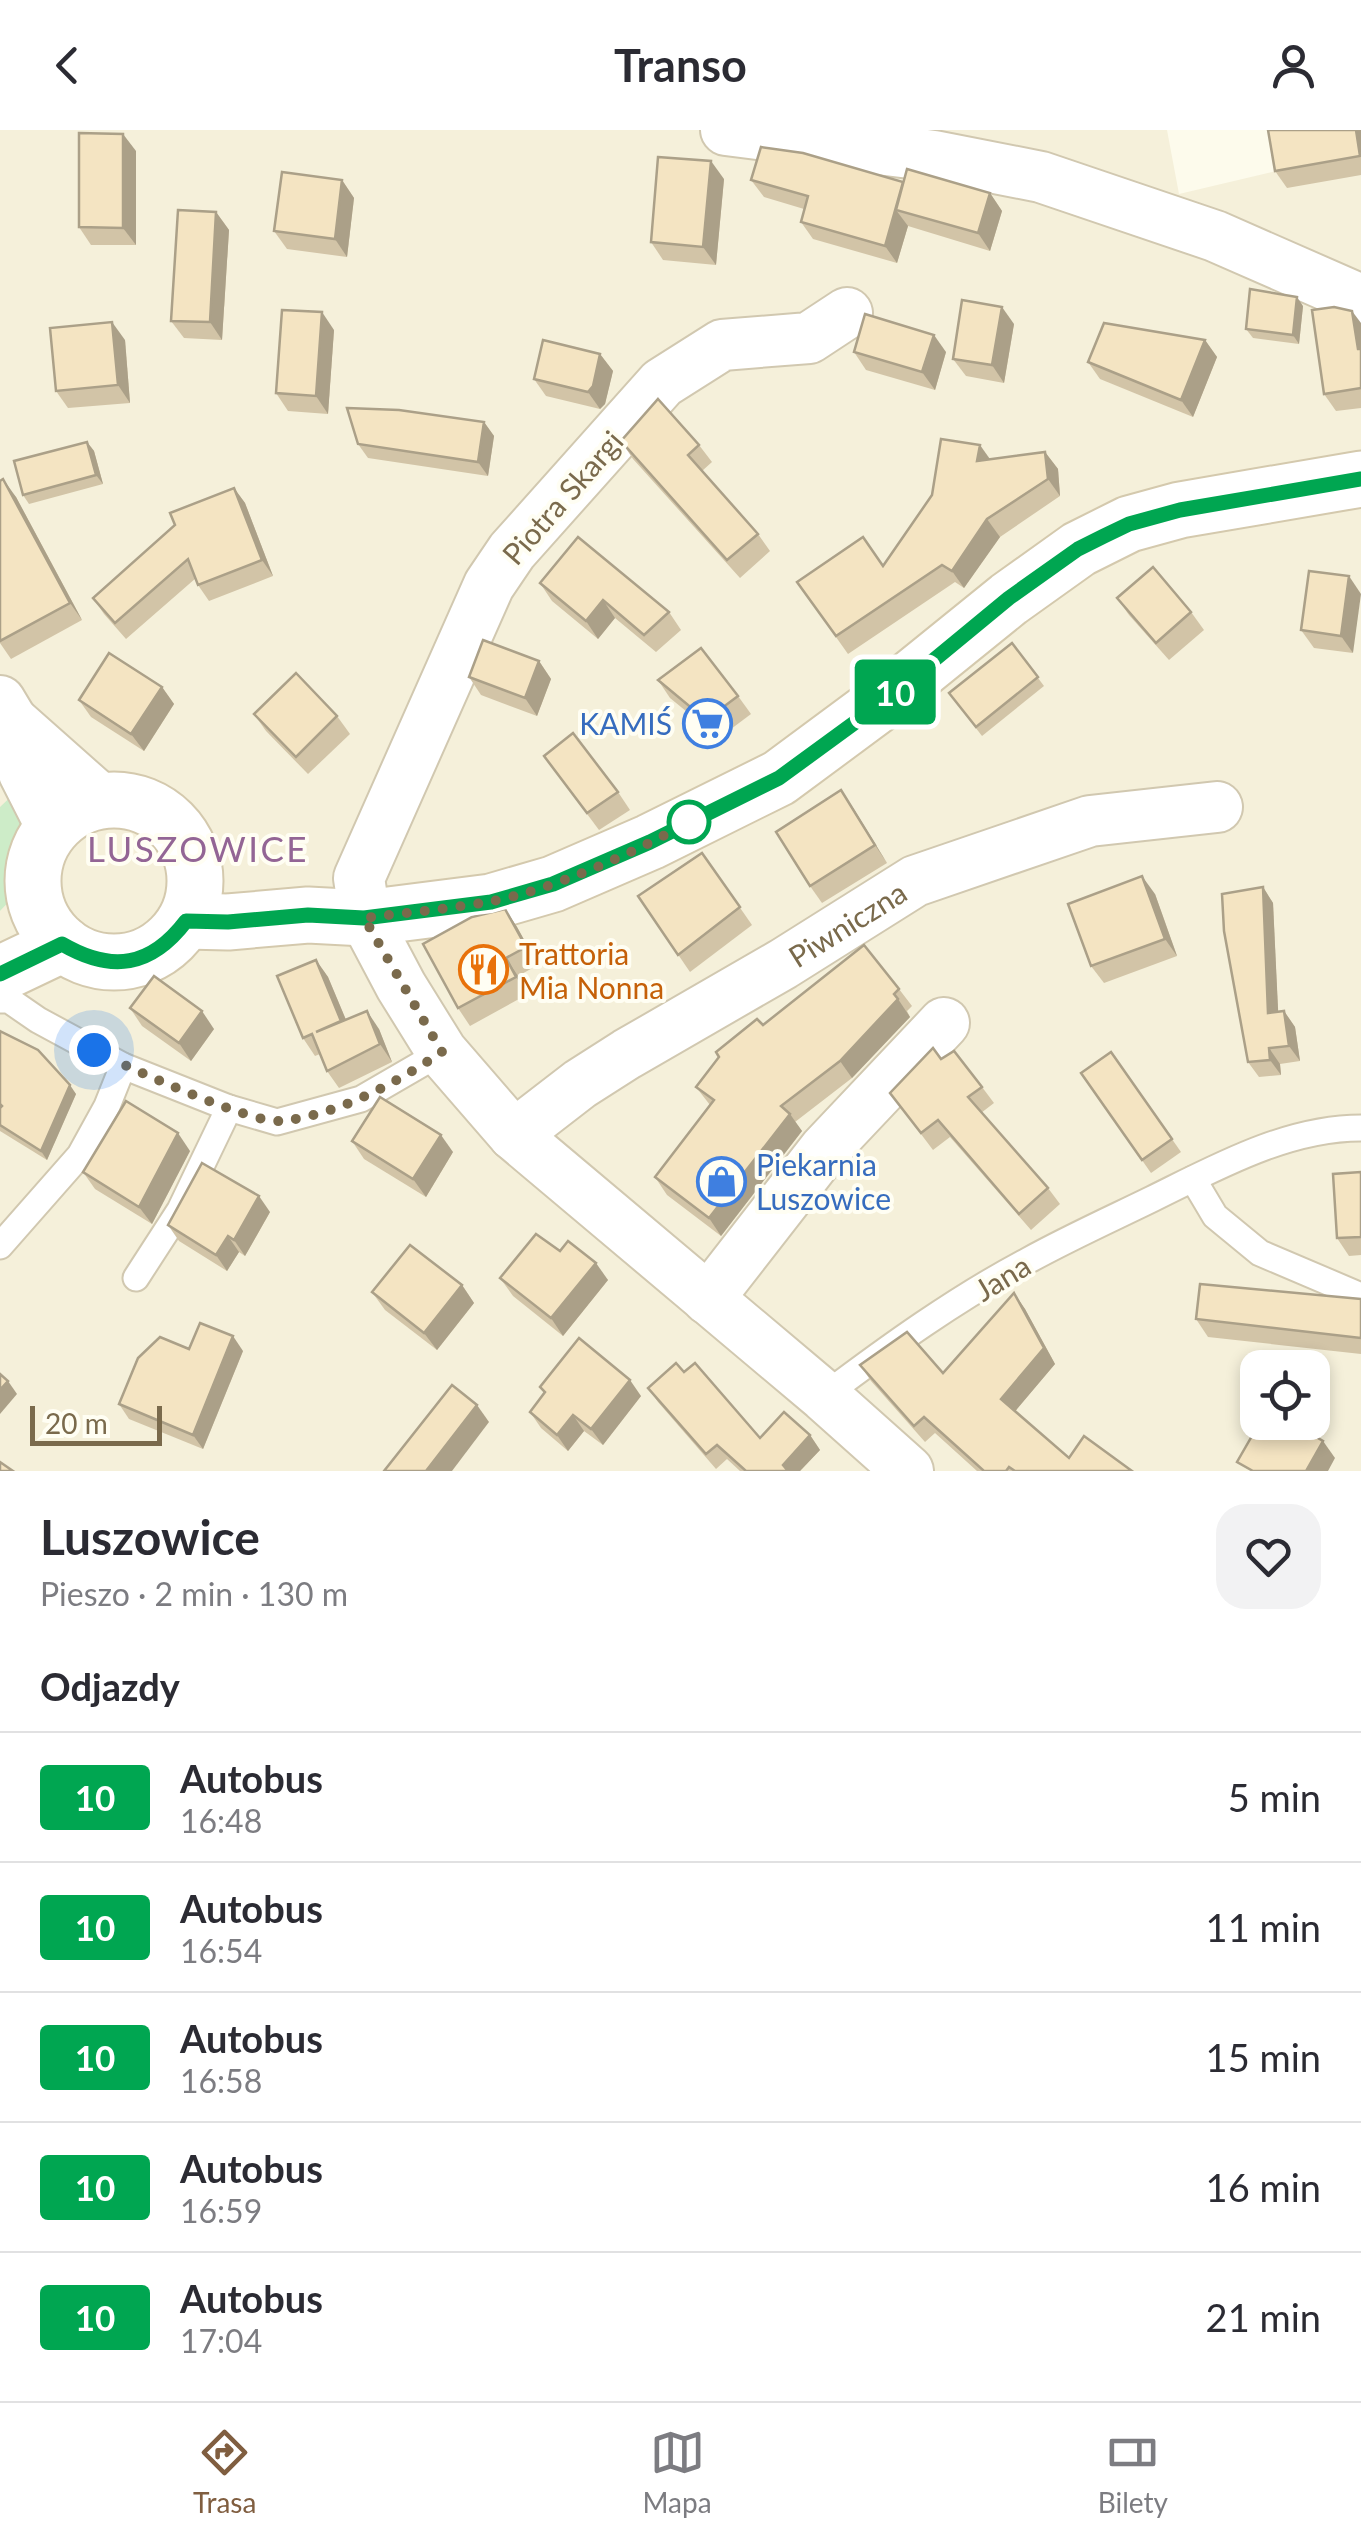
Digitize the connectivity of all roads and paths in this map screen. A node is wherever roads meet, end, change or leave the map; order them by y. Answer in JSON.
{"nodes":[{"id":1,"x":726,"y":130,"type":"edge"},
{"id":2,"x":1361,"y":300,"type":"edge"},
{"id":3,"x":847,"y":313,"type":"dead end"},
{"id":4,"x":1361,"y":479,"type":"edge"},
{"id":5,"x":3,"y":709,"type":"edge"},
{"id":6,"x":100,"y":800,"type":"junction"},
{"id":7,"x":1216,"y":807,"type":"dead end"},
{"id":8,"x":52,"y":828,"type":"junction"},
{"id":9,"x":194,"y":858,"type":"junction"},
{"id":10,"x":308,"y":915,"type":"junction"},
{"id":11,"x":364,"y":918,"type":"junction"},
{"id":12,"x":186,"y":921,"type":"junction"},
{"id":13,"x":32,"y":927,"type":"edge"},
{"id":14,"x":0,"y":974,"type":"edge"},
{"id":15,"x":0,"y":1000,"type":"edge"},
{"id":16,"x":944,"y":1023,"type":"dead end"},
{"id":17,"x":442,"y":1052,"type":"junction"},
{"id":18,"x":123,"y":1066,"type":"junction"},
{"id":19,"x":230,"y":1108,"type":"junction"},
{"id":20,"x":1361,"y":1128,"type":"edge"},
{"id":21,"x":514,"y":1135,"type":"junction"},
{"id":22,"x":1192,"y":1179,"type":"junction"},
{"id":23,"x":0,"y":1246,"type":"edge"},
{"id":24,"x":136,"y":1278,"type":"dead end"},
{"id":25,"x":1361,"y":1296,"type":"edge"},
{"id":26,"x":708,"y":1299,"type":"junction"},
{"id":27,"x":824,"y":1396,"type":"junction"},
{"id":28,"x":908,"y":1471,"type":"edge"}],
"edges":[{"from":1,"to":2,"type":"street"},
{"from":3,"to":11,"type":"street","name":"Piotra Skargi"},
{"from":4,"to":11,"type":"street"},
{"from":5,"to":6,"type":"street"},
{"from":5,"to":8,"type":"street"},
{"from":6,"to":8,"type":"street"},
{"from":6,"to":9,"type":"street"},
{"from":7,"to":21,"type":"street","name":"Piwniczna"},
{"from":8,"to":13,"type":"street"},
{"from":9,"to":10,"type":"street"},
{"from":9,"to":12,"type":"street"},
{"from":10,"to":11,"type":"street"},
{"from":10,"to":12,"type":"street"},
{"from":11,"to":17,"type":"street"},
{"from":12,"to":13,"type":"street"},
{"from":13,"to":14,"type":"street"},
{"from":15,"to":18,"type":"lane"},
{"from":16,"to":26,"type":"street"},
{"from":17,"to":19,"type":"lane"},
{"from":17,"to":21,"type":"street"},
{"from":18,"to":19,"type":"lane"},
{"from":18,"to":23,"type":"lane"},
{"from":19,"to":24,"type":"lane"},
{"from":20,"to":22,"type":"lane","name":"Jana"},
{"from":21,"to":26,"type":"street"},
{"from":22,"to":25,"type":"lane"},
{"from":22,"to":27,"type":"lane","name":"Jana"},
{"from":26,"to":27,"type":"street"},
{"from":27,"to":28,"type":"street"}]}
